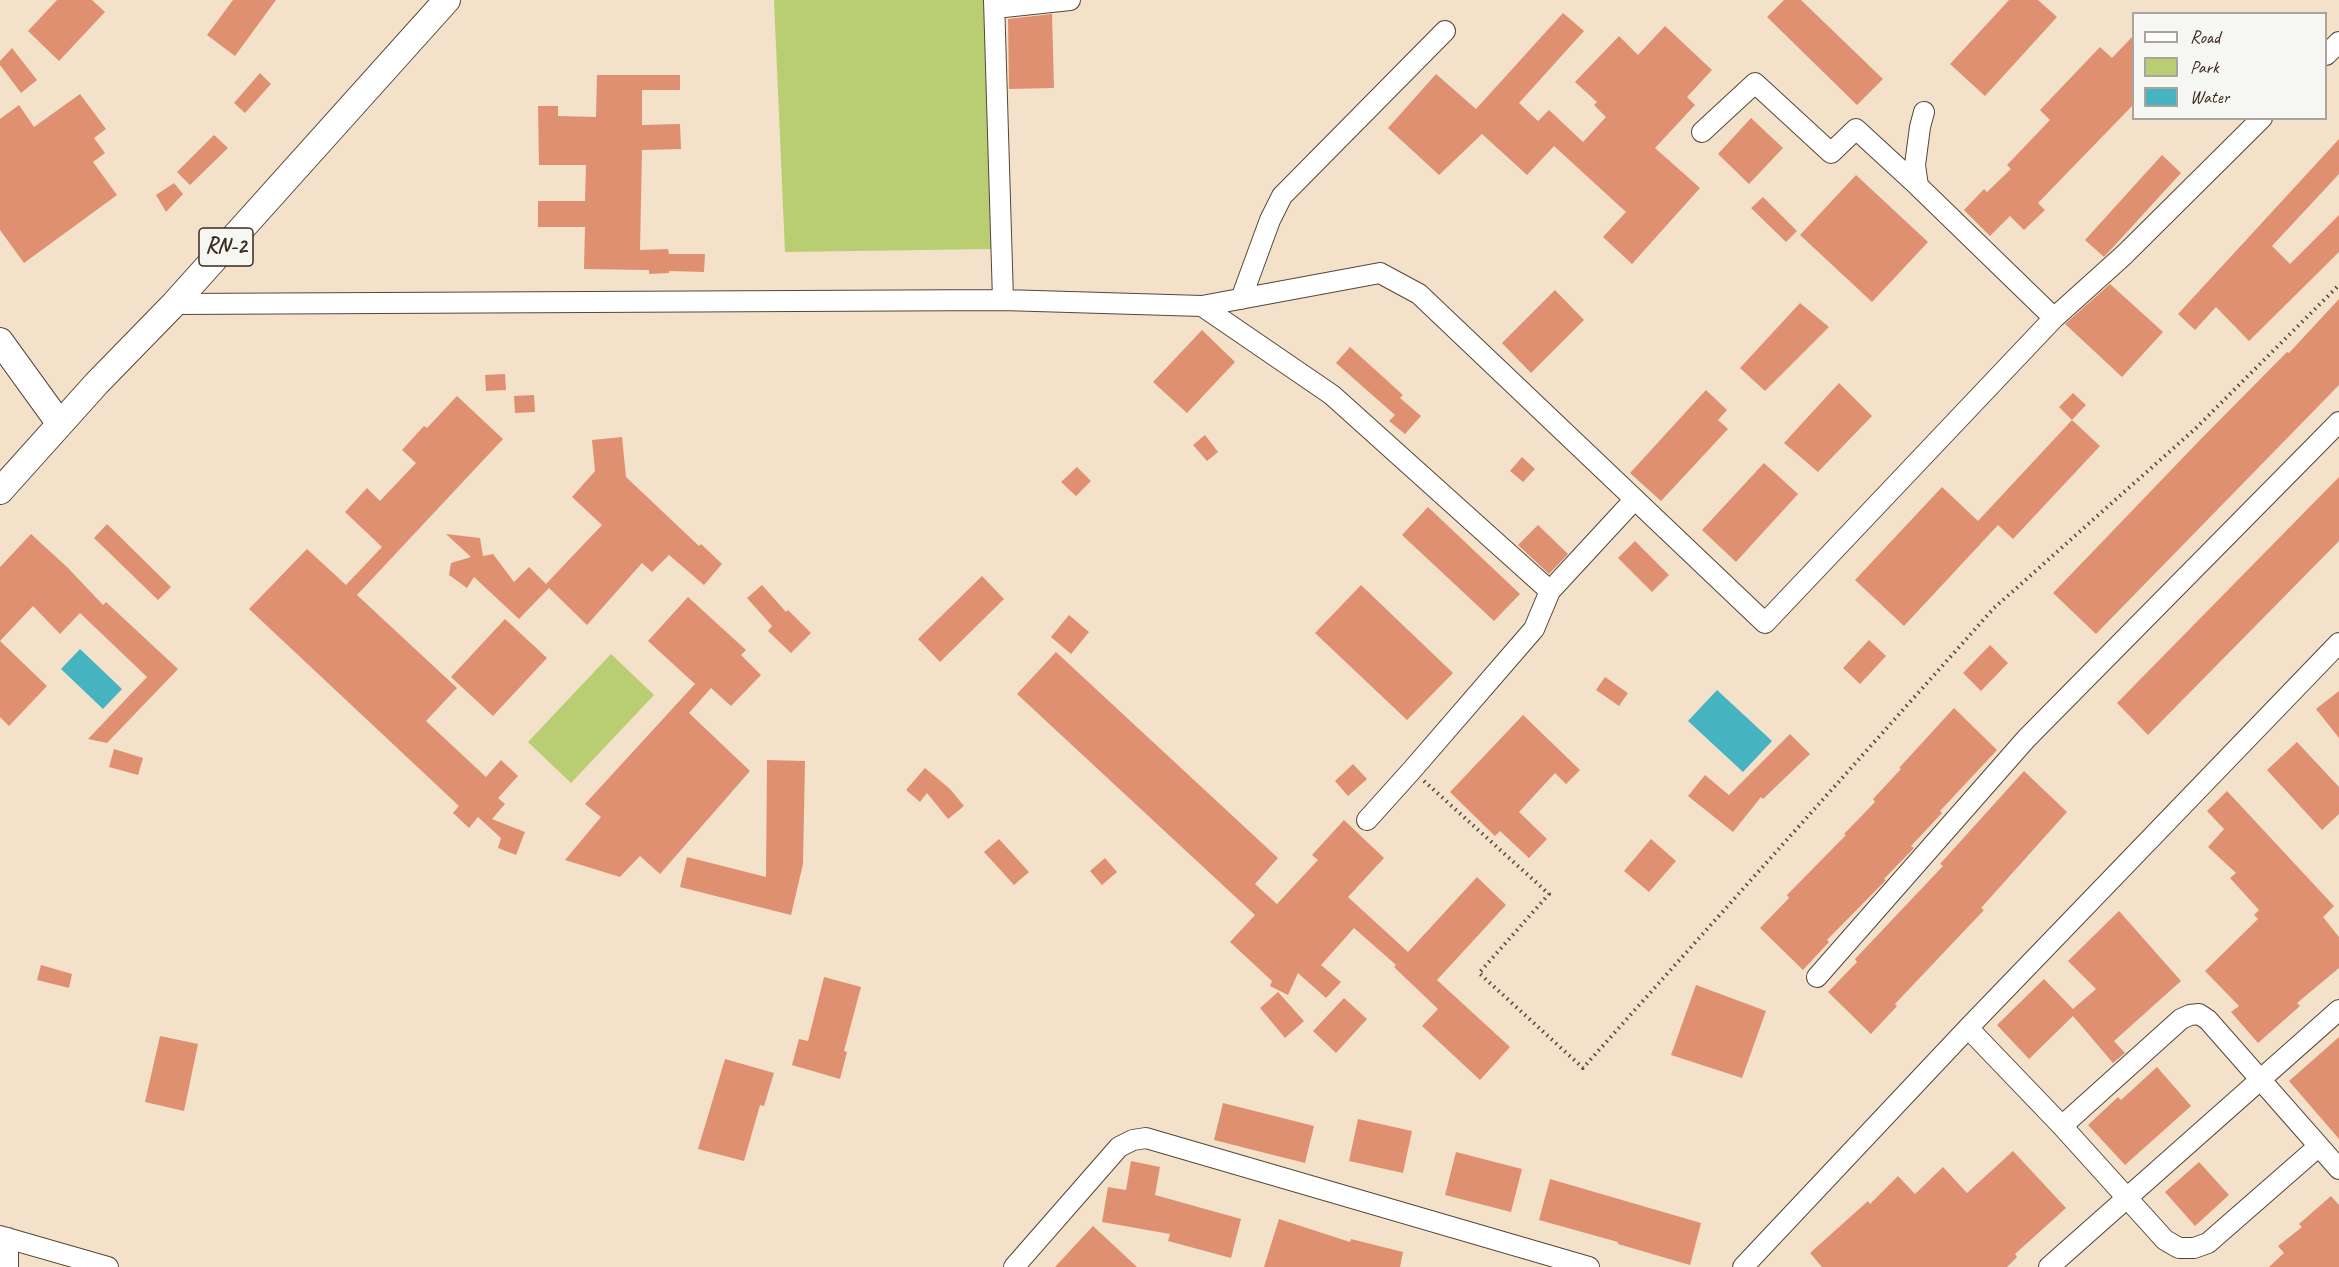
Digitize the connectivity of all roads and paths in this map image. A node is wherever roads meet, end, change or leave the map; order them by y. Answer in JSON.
{"nodes":[{"id":1,"x":447,"y":0,"type":"edge"},
{"id":2,"x":1070,"y":0,"type":"edge"},
{"id":3,"x":994,"y":4,"type":"edge"},
{"id":4,"x":1445,"y":31,"type":"dead end"},
{"id":5,"x":2339,"y":42,"type":"edge"},
{"id":6,"x":2327,"y":54,"type":"edge"},
{"id":7,"x":1924,"y":112,"type":"dead end"},
{"id":8,"x":2260,"y":120,"type":"edge"},
{"id":9,"x":1702,"y":132,"type":"dead end"},
{"id":10,"x":1918,"y":186,"type":"junction"},
{"id":11,"x":2339,"y":285,"type":"edge"},
{"id":12,"x":1241,"y":299,"type":"junction"},
{"id":13,"x":1004,"y":300,"type":"junction"},
{"id":14,"x":174,"y":304,"type":"junction"},
{"id":15,"x":1202,"y":306,"type":"junction"},
{"id":16,"x":2054,"y":318,"type":"junction"},
{"id":17,"x":0,"y":341,"type":"edge"},
{"id":18,"x":2339,"y":422,"type":"edge"},
{"id":19,"x":60,"y":424,"type":"junction"},
{"id":20,"x":0,"y":491,"type":"edge"},
{"id":21,"x":1635,"y":499,"type":"junction"},
{"id":22,"x":1550,"y":591,"type":"junction"},
{"id":23,"x":2339,"y":643,"type":"edge"},
{"id":24,"x":1412,"y":770,"type":"junction"},
{"id":25,"x":1367,"y":820,"type":"dead end"},
{"id":26,"x":1816,"y":977,"type":"dead end"},
{"id":27,"x":2339,"y":1010,"type":"edge"},
{"id":28,"x":1968,"y":1028,"type":"junction"},
{"id":29,"x":2261,"y":1080,"type":"junction"},
{"id":30,"x":2062,"y":1126,"type":"junction"},
{"id":31,"x":2319,"y":1146,"type":"junction"},
{"id":32,"x":2339,"y":1169,"type":"edge"},
{"id":33,"x":2126,"y":1197,"type":"junction"},
{"id":34,"x":4,"y":1237,"type":"edge"},
{"id":35,"x":10,"y":1264,"type":"edge"},
{"id":36,"x":108,"y":1267,"type":"edge"},
{"id":37,"x":1014,"y":1267,"type":"edge"},
{"id":38,"x":1589,"y":1267,"type":"edge"},
{"id":39,"x":1743,"y":1267,"type":"edge"},
{"id":40,"x":2049,"y":1267,"type":"edge"}],
"edges":[{"from":1,"to":14,"type":"main road","number":"RN-2"},
{"from":2,"to":3,"type":"street"},
{"from":3,"to":13,"type":"street"},
{"from":4,"to":12,"type":"street"},
{"from":5,"to":6,"type":"street"},
{"from":7,"to":10,"type":"street"},
{"from":8,"to":16,"type":"street"},
{"from":9,"to":10,"type":"street"},
{"from":10,"to":16,"type":"street"},
{"from":11,"to":24,"type":"path"},
{"from":12,"to":15,"type":"street"},
{"from":12,"to":21,"type":"street"},
{"from":13,"to":14,"type":"street"},
{"from":13,"to":15,"type":"street"},
{"from":14,"to":19,"type":"main road","number":"RN-2"},
{"from":15,"to":22,"type":"street"},
{"from":16,"to":21,"type":"street"},
{"from":17,"to":19,"type":"main road"},
{"from":18,"to":26,"type":"street"},
{"from":19,"to":20,"type":"main road","number":"RN-2"},
{"from":21,"to":22,"type":"street"},
{"from":22,"to":24,"type":"street"},
{"from":23,"to":28,"type":"street"},
{"from":24,"to":25,"type":"street"},
{"from":27,"to":29,"type":"street"},
{"from":28,"to":30,"type":"street"},
{"from":28,"to":39,"type":"street"},
{"from":29,"to":30,"type":"street"},
{"from":29,"to":31,"type":"street"},
{"from":29,"to":33,"type":"street"},
{"from":30,"to":33,"type":"street"},
{"from":31,"to":32,"type":"street"},
{"from":31,"to":33,"type":"street"},
{"from":33,"to":40,"type":"street"},
{"from":34,"to":35,"type":"street"},
{"from":34,"to":36,"type":"street"},
{"from":37,"to":38,"type":"street"}]}
